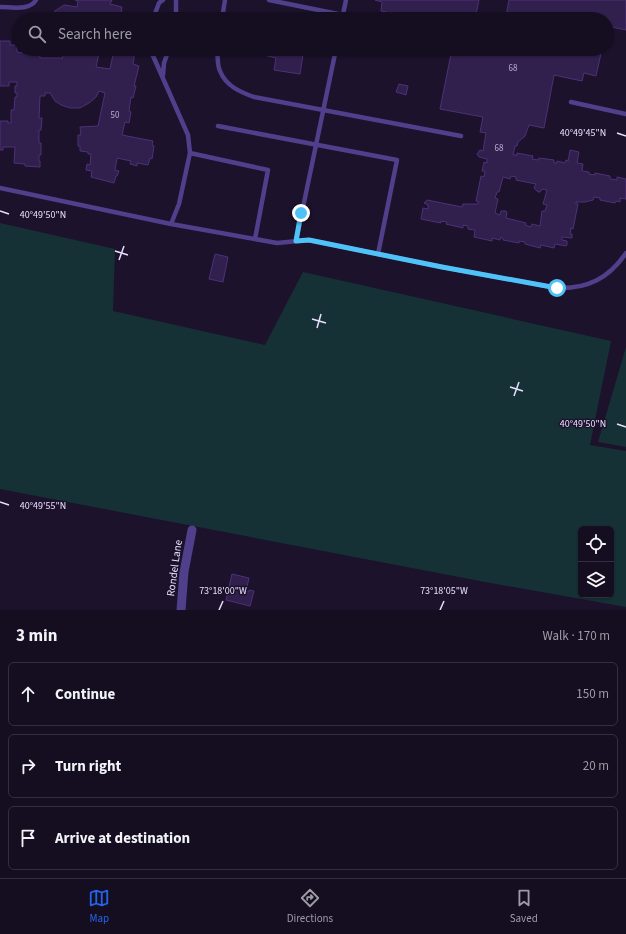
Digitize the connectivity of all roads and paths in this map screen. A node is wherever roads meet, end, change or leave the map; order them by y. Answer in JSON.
{"nodes":[{"id":1,"x":36,"y":0,"type":"edge"},
{"id":2,"x":163,"y":0,"type":"edge"},
{"id":3,"x":176,"y":0,"type":"edge"},
{"id":4,"x":225,"y":0,"type":"edge"},
{"id":5,"x":269,"y":0,"type":"edge"},
{"id":6,"x":346,"y":0,"type":"edge"},
{"id":7,"x":0,"y":7,"type":"edge"},
{"id":8,"x":156,"y":12,"type":"edge"},
{"id":9,"x":176,"y":12,"type":"edge"},
{"id":10,"x":223,"y":12,"type":"edge"},
{"id":11,"x":321,"y":12,"type":"edge"},
{"id":12,"x":343,"y":12,"type":"edge"},
{"id":13,"x":153,"y":56,"type":"edge"},
{"id":14,"x":166,"y":56,"type":"edge"},
{"id":15,"x":218,"y":56,"type":"edge"},
{"id":16,"x":334,"y":56,"type":"edge"},
{"id":17,"x":162,"y":77,"type":"junction"},
{"id":18,"x":571,"y":102,"type":"dead end"},
{"id":19,"x":322,"y":111,"type":"junction"},
{"id":20,"x":626,"y":114,"type":"edge"},
{"id":21,"x":218,"y":126,"type":"dead end"},
{"id":22,"x":461,"y":136,"type":"dead end"},
{"id":23,"x":316,"y":145,"type":"junction"},
{"id":24,"x":190,"y":153,"type":"junction"},
{"id":25,"x":0,"y":188,"type":"edge"},
{"id":26,"x":171,"y":224,"type":"junction"},
{"id":27,"x":255,"y":239,"type":"junction"},
{"id":28,"x":296,"y":241,"type":"junction"},
{"id":29,"x":626,"y":253,"type":"edge"},
{"id":30,"x":378,"y":254,"type":"junction"},
{"id":31,"x":192,"y":530,"type":"dead end"},
{"id":32,"x":181,"y":610,"type":"edge"}],
"edges":[{"from":1,"to":7,"type":"lane"},
{"from":2,"to":8,"type":"lane"},
{"from":3,"to":9,"type":"lane"},
{"from":4,"to":10,"type":"lane"},
{"from":5,"to":11,"type":"lane"},
{"from":6,"to":12,"type":"lane"},
{"from":13,"to":17,"type":"lane"},
{"from":14,"to":17,"type":"lane"},
{"from":15,"to":19,"type":"lane"},
{"from":16,"to":19,"type":"lane"},
{"from":17,"to":24,"type":"lane"},
{"from":18,"to":20,"type":"lane"},
{"from":19,"to":22,"type":"lane"},
{"from":19,"to":23,"type":"lane"},
{"from":21,"to":23,"type":"lane"},
{"from":23,"to":28,"type":"lane"},
{"from":23,"to":30,"type":"lane"},
{"from":24,"to":26,"type":"lane"},
{"from":24,"to":27,"type":"lane"},
{"from":25,"to":26,"type":"lane"},
{"from":26,"to":27,"type":"lane"},
{"from":27,"to":28,"type":"lane"},
{"from":28,"to":30,"type":"lane"},
{"from":29,"to":30,"type":"lane"},
{"from":31,"to":32,"type":"street","name":"Rondel Lane"}]}
